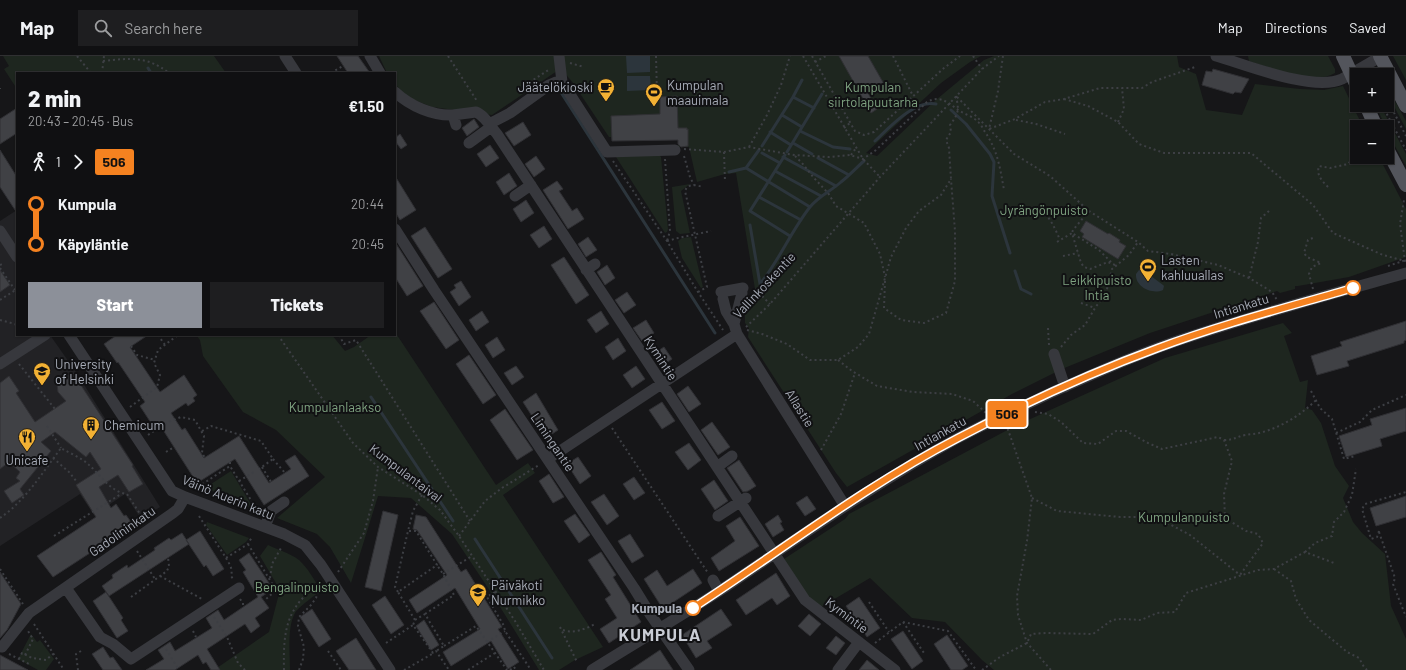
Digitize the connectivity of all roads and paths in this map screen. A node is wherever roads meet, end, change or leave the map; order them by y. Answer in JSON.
{"nodes":[{"id":1,"x":77,"y":56,"type":"edge"},
{"id":2,"x":104,"y":56,"type":"edge"},
{"id":3,"x":285,"y":56,"type":"edge"},
{"id":4,"x":448,"y":56,"type":"edge"},
{"id":5,"x":656,"y":56,"type":"edge"},
{"id":6,"x":790,"y":56,"type":"edge"},
{"id":7,"x":803,"y":56,"type":"edge"},
{"id":8,"x":812,"y":56,"type":"edge"},
{"id":9,"x":826,"y":56,"type":"edge"},
{"id":10,"x":893,"y":56,"type":"edge"},
{"id":11,"x":960,"y":56,"type":"edge"},
{"id":12,"x":973,"y":56,"type":"edge"},
{"id":13,"x":999,"y":56,"type":"edge"},
{"id":14,"x":1003,"y":56,"type":"edge"},
{"id":15,"x":1216,"y":56,"type":"edge"},
{"id":16,"x":1343,"y":56,"type":"edge"},
{"id":17,"x":1380,"y":56,"type":"edge"},
{"id":18,"x":373,"y":58,"type":"edge"},
{"id":19,"x":559,"y":58,"type":"edge"},
{"id":20,"x":103,"y":61,"type":"junction"},
{"id":21,"x":815,"y":62,"type":"junction"},
{"id":22,"x":343,"y":66,"type":"dead end"},
{"id":23,"x":584,"y":67,"type":"dead end"},
{"id":24,"x":1194,"y":67,"type":"dead end"},
{"id":25,"x":1360,"y":68,"type":"edge"},
{"id":26,"x":89,"y":70,"type":"joint"},
{"id":27,"x":982,"y":70,"type":"junction"},
{"id":28,"x":1350,"y":71,"type":"edge"},
{"id":29,"x":86,"y":72,"type":"edge"},
{"id":30,"x":102,"y":72,"type":"edge"},
{"id":31,"x":168,"y":72,"type":"edge"},
{"id":32,"x":295,"y":72,"type":"edge"},
{"id":33,"x":333,"y":72,"type":"edge"},
{"id":34,"x":380,"y":72,"type":"edge"},
{"id":35,"x":1350,"y":74,"type":"edge"},
{"id":36,"x":542,"y":75,"type":"dead end"},
{"id":37,"x":562,"y":82,"type":"junction"},
{"id":38,"x":537,"y":85,"type":"dead end"},
{"id":39,"x":1122,"y":88,"type":"junction"},
{"id":40,"x":396,"y":93,"type":"edge"},
{"id":41,"x":657,"y":95,"type":"dead end"},
{"id":42,"x":913,"y":96,"type":"junction"},
{"id":43,"x":956,"y":96,"type":"junction"},
{"id":44,"x":1064,"y":99,"type":"junction"},
{"id":45,"x":950,"y":104,"type":"junction"},
{"id":46,"x":1406,"y":106,"type":"edge"},
{"id":47,"x":959,"y":111,"type":"junction"},
{"id":48,"x":476,"y":112,"type":"junction"},
{"id":49,"x":1386,"y":112,"type":"edge"},
{"id":50,"x":1394,"y":112,"type":"edge"},
{"id":51,"x":1015,"y":119,"type":"junction"},
{"id":52,"x":1118,"y":122,"type":"junction"},
{"id":53,"x":850,"y":123,"type":"junction"},
{"id":54,"x":490,"y":125,"type":"junction"},
{"id":55,"x":844,"y":128,"type":"junction"},
{"id":56,"x":989,"y":129,"type":"junction"},
{"id":57,"x":1065,"y":134,"type":"dead end"},
{"id":58,"x":1406,"y":136,"type":"edge"},
{"id":59,"x":469,"y":142,"type":"dead end"},
{"id":60,"x":749,"y":147,"type":"junction"},
{"id":61,"x":856,"y":148,"type":"junction"},
{"id":62,"x":1406,"y":150,"type":"edge"},
{"id":63,"x":674,"y":151,"type":"junction"},
{"id":64,"x":606,"y":152,"type":"junction"},
{"id":65,"x":724,"y":152,"type":"junction"},
{"id":66,"x":794,"y":155,"type":"junction"},
{"id":67,"x":850,"y":155,"type":"junction"},
{"id":68,"x":863,"y":159,"type":"junction"},
{"id":69,"x":1350,"y":162,"type":"edge"},
{"id":70,"x":1394,"y":162,"type":"edge"},
{"id":71,"x":880,"y":177,"type":"junction"},
{"id":72,"x":951,"y":179,"type":"junction"},
{"id":73,"x":725,"y":182,"type":"dead end"},
{"id":74,"x":531,"y":185,"type":"junction"},
{"id":75,"x":694,"y":185,"type":"junction"},
{"id":76,"x":1406,"y":185,"type":"edge"},
{"id":77,"x":703,"y":187,"type":"dead end"},
{"id":78,"x":1328,"y":187,"type":"dead end"},
{"id":79,"x":1004,"y":190,"type":"dead end"},
{"id":80,"x":515,"y":196,"type":"dead end"},
{"id":81,"x":1404,"y":200,"type":"dead end"},
{"id":82,"x":1038,"y":207,"type":"dead end"},
{"id":83,"x":1270,"y":210,"type":"dead end"},
{"id":84,"x":1089,"y":211,"type":"junction"},
{"id":85,"x":848,"y":214,"type":"junction"},
{"id":86,"x":0,"y":231,"type":"edge"},
{"id":87,"x":396,"y":231,"type":"edge"},
{"id":88,"x":711,"y":231,"type":"dead end"},
{"id":89,"x":1072,"y":233,"type":"junction"},
{"id":90,"x":695,"y":234,"type":"junction"},
{"id":91,"x":1315,"y":237,"type":"dead end"},
{"id":92,"x":666,"y":241,"type":"junction"},
{"id":93,"x":1138,"y":242,"type":"junction"},
{"id":94,"x":1078,"y":253,"type":"junction"},
{"id":95,"x":16,"y":255,"type":"edge"},
{"id":96,"x":1063,"y":256,"type":"dead end"},
{"id":97,"x":1111,"y":262,"type":"junction"},
{"id":98,"x":4,"y":263,"type":"dead end"},
{"id":99,"x":1116,"y":265,"type":"junction"},
{"id":100,"x":0,"y":267,"type":"edge"},
{"id":101,"x":1406,"y":273,"type":"edge"},
{"id":102,"x":885,"y":277,"type":"junction"},
{"id":103,"x":1249,"y":278,"type":"junction"},
{"id":104,"x":16,"y":289,"type":"edge"},
{"id":105,"x":755,"y":289,"type":"dead end"},
{"id":106,"x":1313,"y":290,"type":"dead end"},
{"id":107,"x":698,"y":292,"type":"junction"},
{"id":108,"x":0,"y":300,"type":"edge"},
{"id":109,"x":1081,"y":303,"type":"dead end"},
{"id":110,"x":770,"y":304,"type":"junction"},
{"id":111,"x":1279,"y":304,"type":"junction"},
{"id":112,"x":1095,"y":308,"type":"junction"},
{"id":113,"x":0,"y":320,"type":"edge"},
{"id":114,"x":16,"y":326,"type":"edge"},
{"id":115,"x":1048,"y":328,"type":"dead end"},
{"id":116,"x":736,"y":331,"type":"junction"},
{"id":117,"x":42,"y":336,"type":"edge"},
{"id":118,"x":70,"y":336,"type":"edge"},
{"id":119,"x":159,"y":336,"type":"edge"},
{"id":120,"x":177,"y":336,"type":"edge"},
{"id":121,"x":280,"y":336,"type":"edge"},
{"id":122,"x":340,"y":336,"type":"edge"},
{"id":123,"x":165,"y":345,"type":"junction"},
{"id":124,"x":131,"y":346,"type":"dead end"},
{"id":125,"x":1054,"y":354,"type":"junction"},
{"id":126,"x":155,"y":360,"type":"junction"},
{"id":127,"x":838,"y":360,"type":"junction"},
{"id":128,"x":0,"y":364,"type":"edge"},
{"id":129,"x":19,"y":364,"type":"dead end"},
{"id":130,"x":855,"y":372,"type":"junction"},
{"id":131,"x":661,"y":384,"type":"junction"},
{"id":132,"x":1065,"y":387,"type":"junction"},
{"id":133,"x":1311,"y":391,"type":"dead end"},
{"id":134,"x":1406,"y":395,"type":"edge"},
{"id":135,"x":1316,"y":400,"type":"junction"},
{"id":136,"x":55,"y":409,"type":"dead end"},
{"id":137,"x":1033,"y":412,"type":"dead end"},
{"id":138,"x":986,"y":413,"type":"dead end"},
{"id":139,"x":121,"y":414,"type":"junction"},
{"id":140,"x":607,"y":420,"type":"junction"},
{"id":141,"x":1006,"y":425,"type":"dead end"},
{"id":142,"x":47,"y":426,"type":"dead end"},
{"id":143,"x":202,"y":432,"type":"junction"},
{"id":144,"x":1336,"y":433,"type":"junction"},
{"id":145,"x":1224,"y":440,"type":"junction"},
{"id":146,"x":139,"y":442,"type":"junction"},
{"id":147,"x":174,"y":447,"type":"dead end"},
{"id":148,"x":61,"y":448,"type":"junction"},
{"id":149,"x":166,"y":452,"type":"dead end"},
{"id":150,"x":819,"y":454,"type":"dead end"},
{"id":151,"x":732,"y":456,"type":"dead end"},
{"id":152,"x":1355,"y":456,"type":"dead end"},
{"id":153,"x":53,"y":458,"type":"junction"},
{"id":154,"x":205,"y":458,"type":"dead end"},
{"id":155,"x":273,"y":459,"type":"junction"},
{"id":156,"x":548,"y":459,"type":"junction"},
{"id":157,"x":230,"y":462,"type":"dead end"},
{"id":158,"x":230,"y":466,"type":"junction"},
{"id":159,"x":378,"y":467,"type":"junction"},
{"id":160,"x":717,"y":467,"type":"junction"},
{"id":161,"x":1356,"y":469,"type":"dead end"},
{"id":162,"x":254,"y":472,"type":"dead end"},
{"id":163,"x":285,"y":473,"type":"dead end"},
{"id":164,"x":239,"y":481,"type":"junction"},
{"id":165,"x":77,"y":482,"type":"dead end"},
{"id":166,"x":272,"y":482,"type":"dead end"},
{"id":167,"x":198,"y":487,"type":"dead end"},
{"id":168,"x":1406,"y":492,"type":"edge"},
{"id":169,"x":121,"y":494,"type":"junction"},
{"id":170,"x":422,"y":495,"type":"junction"},
{"id":171,"x":185,"y":497,"type":"junction"},
{"id":172,"x":1032,"y":498,"type":"junction"},
{"id":173,"x":743,"y":500,"type":"junction"},
{"id":174,"x":284,"y":502,"type":"dead end"},
{"id":175,"x":845,"y":506,"type":"junction"},
{"id":176,"x":255,"y":512,"type":"dead end"},
{"id":177,"x":199,"y":516,"type":"dead end"},
{"id":178,"x":718,"y":516,"type":"dead end"},
{"id":179,"x":0,"y":518,"type":"edge"},
{"id":180,"x":144,"y":520,"type":"dead end"},
{"id":181,"x":470,"y":521,"type":"junction"},
{"id":182,"x":265,"y":527,"type":"junction"},
{"id":183,"x":408,"y":530,"type":"junction"},
{"id":184,"x":54,"y":536,"type":"dead end"},
{"id":185,"x":459,"y":536,"type":"junction"},
{"id":186,"x":252,"y":537,"type":"dead end"},
{"id":187,"x":248,"y":544,"type":"junction"},
{"id":188,"x":281,"y":548,"type":"dead end"},
{"id":189,"x":137,"y":551,"type":"dead end"},
{"id":190,"x":1305,"y":552,"type":"junction"},
{"id":191,"x":774,"y":554,"type":"junction"},
{"id":192,"x":472,"y":556,"type":"junction"},
{"id":193,"x":168,"y":558,"type":"dead end"},
{"id":194,"x":226,"y":558,"type":"junction"},
{"id":195,"x":1334,"y":563,"type":"dead end"},
{"id":196,"x":437,"y":565,"type":"junction"},
{"id":197,"x":0,"y":568,"type":"edge"},
{"id":198,"x":231,"y":568,"type":"dead end"},
{"id":199,"x":1274,"y":569,"type":"junction"},
{"id":200,"x":340,"y":570,"type":"dead end"},
{"id":201,"x":443,"y":574,"type":"junction"},
{"id":202,"x":1240,"y":575,"type":"junction"},
{"id":203,"x":160,"y":576,"type":"junction"},
{"id":204,"x":155,"y":579,"type":"junction"},
{"id":205,"x":270,"y":579,"type":"junction"},
{"id":206,"x":713,"y":580,"type":"joint"},
{"id":207,"x":68,"y":586,"type":"junction"},
{"id":208,"x":239,"y":588,"type":"dead end"},
{"id":209,"x":720,"y":590,"type":"junction"},
{"id":210,"x":398,"y":592,"type":"junction"},
{"id":211,"x":495,"y":592,"type":"junction"},
{"id":212,"x":131,"y":597,"type":"dead end"},
{"id":213,"x":264,"y":601,"type":"dead end"},
{"id":214,"x":869,"y":602,"type":"dead end"},
{"id":215,"x":214,"y":606,"type":"junction"},
{"id":216,"x":29,"y":613,"type":"junction"},
{"id":217,"x":425,"y":614,"type":"junction"},
{"id":218,"x":1406,"y":617,"type":"edge"},
{"id":219,"x":214,"y":618,"type":"dead end"},
{"id":220,"x":415,"y":620,"type":"junction"},
{"id":221,"x":903,"y":622,"type":"junction"},
{"id":222,"x":413,"y":624,"type":"junction"},
{"id":223,"x":595,"y":624,"type":"dead end"},
{"id":224,"x":660,"y":628,"type":"junction"},
{"id":225,"x":504,"y":631,"type":"junction"},
{"id":226,"x":28,"y":632,"type":"dead end"},
{"id":227,"x":889,"y":632,"type":"junction"},
{"id":228,"x":487,"y":642,"type":"junction"},
{"id":229,"x":386,"y":643,"type":"dead end"},
{"id":230,"x":1027,"y":643,"type":"junction"},
{"id":231,"x":863,"y":645,"type":"junction"},
{"id":232,"x":444,"y":646,"type":"junction"},
{"id":233,"x":166,"y":649,"type":"dead end"},
{"id":234,"x":5,"y":650,"type":"joint"},
{"id":235,"x":81,"y":651,"type":"dead end"},
{"id":236,"x":328,"y":651,"type":"dead end"},
{"id":237,"x":436,"y":651,"type":"junction"},
{"id":238,"x":494,"y":653,"type":"junction"},
{"id":239,"x":53,"y":654,"type":"junction"},
{"id":240,"x":432,"y":654,"type":"junction"},
{"id":241,"x":924,"y":654,"type":"dead end"},
{"id":242,"x":25,"y":655,"type":"junction"},
{"id":243,"x":19,"y":659,"type":"junction"},
{"id":244,"x":577,"y":662,"type":"dead end"},
{"id":245,"x":30,"y":665,"type":"dead end"},
{"id":246,"x":64,"y":670,"type":"edge"},
{"id":247,"x":78,"y":670,"type":"edge"},
{"id":248,"x":179,"y":670,"type":"edge"},
{"id":249,"x":245,"y":670,"type":"edge"},
{"id":250,"x":284,"y":670,"type":"edge"},
{"id":251,"x":299,"y":670,"type":"edge"},
{"id":252,"x":341,"y":670,"type":"edge"},
{"id":253,"x":390,"y":670,"type":"edge"},
{"id":254,"x":404,"y":670,"type":"edge"},
{"id":255,"x":449,"y":670,"type":"edge"},
{"id":256,"x":468,"y":670,"type":"edge"},
{"id":257,"x":507,"y":670,"type":"edge"},
{"id":258,"x":510,"y":670,"type":"edge"},
{"id":259,"x":516,"y":670,"type":"edge"},
{"id":260,"x":531,"y":670,"type":"edge"},
{"id":261,"x":544,"y":670,"type":"edge"},
{"id":262,"x":592,"y":670,"type":"edge"},
{"id":263,"x":689,"y":670,"type":"edge"},
{"id":264,"x":838,"y":670,"type":"edge"},
{"id":265,"x":895,"y":670,"type":"edge"},
{"id":266,"x":976,"y":670,"type":"edge"},
{"id":267,"x":982,"y":670,"type":"edge"},
{"id":268,"x":1051,"y":670,"type":"edge"},
{"id":269,"x":1367,"y":670,"type":"edge"}],
"edges":[{"from":1,"to":26,"type":"path"},
{"from":2,"to":20,"type":"path"},
{"from":3,"to":32,"type":"street"},
{"from":4,"to":48,"type":"path"},
{"from":5,"to":41,"type":"path"},
{"from":6,"to":60,"type":"path"},
{"from":7,"to":55,"type":"path"},
{"from":8,"to":21,"type":"path"},
{"from":9,"to":21,"type":"path"},
{"from":10,"to":42,"type":"path"},
{"from":11,"to":42,"type":"path"},
{"from":12,"to":27,"type":"path"},
{"from":13,"to":27,"type":"path","name":"Vallinkoskentie"},
{"from":14,"to":56,"type":"path"},
{"from":15,"to":35,"type":"street"},
{"from":16,"to":28,"type":"main road"},
{"from":17,"to":25,"type":"street"},
{"from":17,"to":46,"type":"main road"},
{"from":18,"to":34,"type":"street"},
{"from":19,"to":23,"type":"path"},
{"from":19,"to":37,"type":"street"},
{"from":20,"to":30,"type":"path"},
{"from":20,"to":31,"type":"path"},
{"from":21,"to":53,"type":"path"},
{"from":22,"to":33,"type":"path"},
{"from":24,"to":39,"type":"path"},
{"from":26,"to":29,"type":"path"},
{"from":27,"to":43,"type":"path","name":"Vallinkoskentie"},
{"from":36,"to":38,"type":"path"},
{"from":37,"to":54,"type":"street"},
{"from":37,"to":64,"type":"street"},
{"from":39,"to":44,"type":"path"},
{"from":39,"to":52,"type":"path"},
{"from":40,"to":48,"type":"street"},
{"from":42,"to":53,"type":"path"},
{"from":43,"to":45,"type":"path","name":"Vallinkoskentie"},
{"from":43,"to":47,"type":"path"},
{"from":43,"to":56,"type":"path"},
{"from":44,"to":51,"type":"path"},
{"from":44,"to":52,"type":"path"},
{"from":45,"to":47,"type":"path"},
{"from":45,"to":68,"type":"path"},
{"from":45,"to":71,"type":"path","name":"Vallinkoskentie"},
{"from":47,"to":72,"type":"path"},
{"from":47,"to":79,"type":"path"},
{"from":48,"to":54,"type":"street","name":"Kymintie"},
{"from":49,"to":62,"type":"path"},
{"from":50,"to":58,"type":"path"},
{"from":51,"to":56,"type":"path"},
{"from":51,"to":57,"type":"path"},
{"from":52,"to":81,"type":"path"},
{"from":53,"to":55,"type":"path"},
{"from":54,"to":59,"type":"street"},
{"from":54,"to":74,"type":"street","name":"Kymintie"},
{"from":55,"to":61,"type":"path"},
{"from":56,"to":84,"type":"path"},
{"from":60,"to":65,"type":"path"},
{"from":60,"to":66,"type":"path"},
{"from":61,"to":67,"type":"path"},
{"from":61,"to":68,"type":"path"},
{"from":63,"to":64,"type":"street"},
{"from":63,"to":65,"type":"path"},
{"from":63,"to":75,"type":"path"},
{"from":63,"to":92,"type":"path"},
{"from":64,"to":92,"type":"path"},
{"from":65,"to":73,"type":"path"},
{"from":66,"to":67,"type":"path"},
{"from":66,"to":85,"type":"path"},
{"from":67,"to":68,"type":"path"},
{"from":68,"to":71,"type":"path"},
{"from":69,"to":78,"type":"path"},
{"from":70,"to":76,"type":"main road"},
{"from":71,"to":85,"type":"path","name":"Vallinkoskentie"},
{"from":72,"to":102,"type":"path"},
{"from":72,"to":102,"type":"path"},
{"from":74,"to":80,"type":"street"},
{"from":74,"to":131,"type":"street","name":"Kymintie"},
{"from":75,"to":77,"type":"path"},
{"from":75,"to":90,"type":"path"},
{"from":82,"to":89,"type":"path"},
{"from":83,"to":103,"type":"path"},
{"from":84,"to":89,"type":"path"},
{"from":84,"to":93,"type":"path"},
{"from":85,"to":102,"type":"path"},
{"from":85,"to":110,"type":"path","name":"Vallinkoskentie"},
{"from":86,"to":95,"type":"street"},
{"from":87,"to":156,"type":"street","name":"Limingantie"},
{"from":88,"to":90,"type":"path"},
{"from":89,"to":94,"type":"path"},
{"from":89,"to":97,"type":"path"},
{"from":90,"to":92,"type":"path"},
{"from":90,"to":107,"type":"path"},
{"from":91,"to":106,"type":"path"},
{"from":92,"to":107,"type":"path"},
{"from":93,"to":99,"type":"path"},
{"from":93,"to":103,"type":"path"},
{"from":94,"to":96,"type":"path"},
{"from":94,"to":97,"type":"path"},
{"from":97,"to":99,"type":"path"},
{"from":98,"to":100,"type":"path"},
{"from":99,"to":112,"type":"path"},
{"from":100,"to":104,"type":"path"},
{"from":101,"to":111,"type":"street","name":"Intiankatu"},
{"from":102,"to":127,"type":"path"},
{"from":103,"to":111,"type":"path"},
{"from":104,"to":108,"type":"path"},
{"from":105,"to":110,"type":"path"},
{"from":107,"to":116,"type":"path"},
{"from":109,"to":112,"type":"path"},
{"from":110,"to":116,"type":"path","name":"Vallinkoskentie"},
{"from":111,"to":132,"type":"street","name":"Intiankatu"},
{"from":112,"to":125,"type":"path"},
{"from":113,"to":114,"type":"path"},
{"from":115,"to":125,"type":"path"},
{"from":116,"to":116,"type":"street","name":"Allastie"},
{"from":116,"to":127,"type":"path"},
{"from":116,"to":131,"type":"street"},
{"from":116,"to":175,"type":"street","name":"Allastie"},
{"from":117,"to":128,"type":"street"},
{"from":118,"to":139,"type":"street","name":"Väinö Auerin katu"},
{"from":119,"to":123,"type":"path"},
{"from":120,"to":123,"type":"path"},
{"from":121,"to":159,"type":"path","name":"Kumpulantaival"},
{"from":122,"to":181,"type":"path"},
{"from":123,"to":126,"type":"path"},
{"from":124,"to":126,"type":"path"},
{"from":125,"to":132,"type":"street"},
{"from":126,"to":139,"type":"path"},
{"from":127,"to":130,"type":"path"},
{"from":129,"to":136,"type":"path"},
{"from":130,"to":138,"type":"path"},
{"from":130,"to":150,"type":"path"},
{"from":131,"to":140,"type":"street"},
{"from":131,"to":160,"type":"street","name":"Kymintie"},
{"from":132,"to":175,"type":"street","name":"Intiankatu"},
{"from":133,"to":135,"type":"path"},
{"from":134,"to":144,"type":"path"},
{"from":135,"to":144,"type":"path"},
{"from":135,"to":145,"type":"path"},
{"from":137,"to":145,"type":"path"},
{"from":139,"to":146,"type":"street","name":"Väinö Auerin katu"},
{"from":140,"to":156,"type":"street"},
{"from":140,"to":206,"type":"path"},
{"from":141,"to":172,"type":"path"},
{"from":142,"to":148,"type":"path"},
{"from":143,"to":146,"type":"path"},
{"from":143,"to":154,"type":"path"},
{"from":143,"to":155,"type":"path"},
{"from":144,"to":152,"type":"path"},
{"from":145,"to":202,"type":"path"},
{"from":146,"to":171,"type":"street","name":"Väinö Auerin katu"},
{"from":147,"to":149,"type":"path"},
{"from":148,"to":153,"type":"path"},
{"from":148,"to":169,"type":"path"},
{"from":151,"to":160,"type":"street"},
{"from":153,"to":165,"type":"path"},
{"from":153,"to":179,"type":"path"},
{"from":155,"to":163,"type":"path"},
{"from":155,"to":166,"type":"path"},
{"from":156,"to":181,"type":"path"},
{"from":156,"to":224,"type":"street","name":"Limingantie"},
{"from":157,"to":158,"type":"path"},
{"from":158,"to":164,"type":"path"},
{"from":158,"to":167,"type":"path"},
{"from":159,"to":170,"type":"path","name":"Kumpulantaival"},
{"from":159,"to":200,"type":"path"},
{"from":160,"to":173,"type":"street","name":"Kymintie"},
{"from":161,"to":190,"type":"path"},
{"from":162,"to":164,"type":"path"},
{"from":164,"to":176,"type":"path"},
{"from":168,"to":218,"type":"path"},
{"from":169,"to":180,"type":"path"},
{"from":169,"to":184,"type":"path"},
{"from":170,"to":183,"type":"path"},
{"from":170,"to":185,"type":"path","name":"Kumpulantaival"},
{"from":171,"to":182,"type":"street","name":"Väinö Auerin katu"},
{"from":171,"to":207,"type":"street","name":"Gadolininkatu"},
{"from":172,"to":202,"type":"path"},
{"from":172,"to":230,"type":"path"},
{"from":173,"to":178,"type":"street"},
{"from":173,"to":191,"type":"street","name":"Kymintie"},
{"from":174,"to":182,"type":"street"},
{"from":175,"to":191,"type":"street","name":"Intiankatu"},
{"from":177,"to":194,"type":"path"},
{"from":181,"to":185,"type":"path"},
{"from":182,"to":253,"type":"street","name":"Väinö Auerin katu"},
{"from":183,"to":196,"type":"path"},
{"from":183,"to":210,"type":"path"},
{"from":185,"to":192,"type":"path","name":"Kumpulantaival"},
{"from":186,"to":187,"type":"path"},
{"from":187,"to":194,"type":"path"},
{"from":187,"to":205,"type":"path"},
{"from":188,"to":205,"type":"path"},
{"from":189,"to":204,"type":"path"},
{"from":190,"to":195,"type":"path"},
{"from":190,"to":199,"type":"path"},
{"from":191,"to":209,"type":"street","name":"Intiankatu"},
{"from":191,"to":231,"type":"street","name":"Kymintie"},
{"from":192,"to":201,"type":"path"},
{"from":192,"to":211,"type":"path","name":"Kumpulantaival"},
{"from":193,"to":203,"type":"path"},
{"from":194,"to":198,"type":"path"},
{"from":196,"to":201,"type":"path"},
{"from":196,"to":210,"type":"path"},
{"from":197,"to":216,"type":"path"},
{"from":199,"to":202,"type":"path"},
{"from":199,"to":269,"type":"path"},
{"from":201,"to":217,"type":"path"},
{"from":202,"to":230,"type":"path"},
{"from":203,"to":204,"type":"path"},
{"from":203,"to":215,"type":"path"},
{"from":204,"to":212,"type":"path"},
{"from":205,"to":213,"type":"path"},
{"from":206,"to":209,"type":"street"},
{"from":207,"to":215,"type":"street"},
{"from":207,"to":216,"type":"street","name":"Gadolininkatu"},
{"from":208,"to":215,"type":"street"},
{"from":209,"to":224,"type":"street","name":"Intiankatu"},
{"from":210,"to":220,"type":"path"},
{"from":211,"to":225,"type":"path"},
{"from":211,"to":261,"type":"path","name":"Kumpulantaival"},
{"from":214,"to":227,"type":"path"},
{"from":216,"to":234,"type":"street","name":"Gadolininkatu"},
{"from":216,"to":239,"type":"path"},
{"from":217,"to":220,"type":"path"},
{"from":217,"to":232,"type":"path"},
{"from":219,"to":249,"type":"path"},
{"from":220,"to":222,"type":"path"},
{"from":221,"to":227,"type":"path"},
{"from":221,"to":241,"type":"path"},
{"from":221,"to":266,"type":"path"},
{"from":222,"to":229,"type":"path"},
{"from":222,"to":240,"type":"path"},
{"from":223,"to":244,"type":"path"},
{"from":224,"to":262,"type":"street","name":"Intiankatu"},
{"from":224,"to":263,"type":"street","name":"Limingantie"},
{"from":225,"to":228,"type":"path"},
{"from":225,"to":260,"type":"path"},
{"from":226,"to":242,"type":"path"},
{"from":227,"to":231,"type":"path"},
{"from":228,"to":232,"type":"path"},
{"from":228,"to":238,"type":"path"},
{"from":230,"to":267,"type":"path"},
{"from":230,"to":268,"type":"path"},
{"from":231,"to":264,"type":"street"},
{"from":231,"to":265,"type":"street","name":"Kymintie"},
{"from":232,"to":237,"type":"path"},
{"from":233,"to":248,"type":"path"},
{"from":234,"to":243,"type":"path"},
{"from":235,"to":247,"type":"path"},
{"from":236,"to":252,"type":"path"},
{"from":237,"to":240,"type":"path"},
{"from":237,"to":255,"type":"path"},
{"from":238,"to":256,"type":"path"},
{"from":238,"to":257,"type":"path"},
{"from":239,"to":242,"type":"path"},
{"from":239,"to":246,"type":"path"},
{"from":240,"to":254,"type":"path"},
{"from":242,"to":243,"type":"path"},
{"from":243,"to":245,"type":"path"},
{"from":250,"to":251,"type":"path"},
{"from":258,"to":259,"type":"path"}]}
